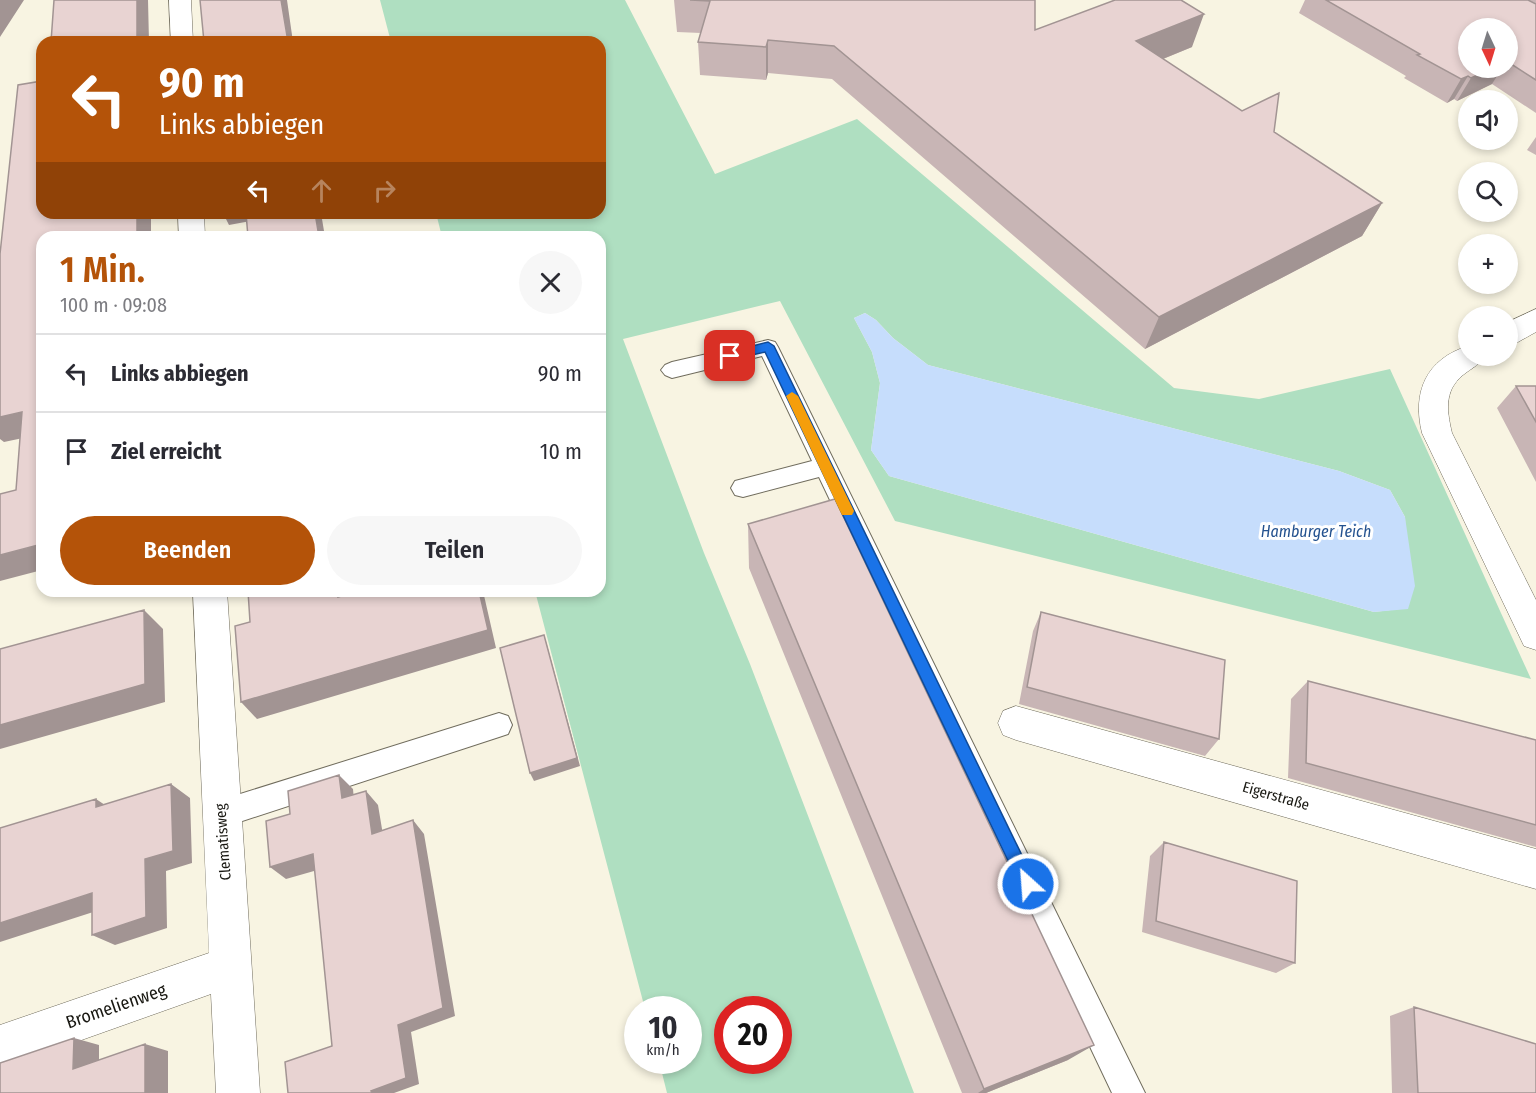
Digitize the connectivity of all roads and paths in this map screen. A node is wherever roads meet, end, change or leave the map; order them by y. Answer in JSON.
{"nodes":[{"id":1,"x":180,"y":0,"type":"edge"},
{"id":2,"x":182,"y":36,"type":"edge"},
{"id":3,"x":1536,"y":319,"type":"edge"},
{"id":4,"x":1518,"y":329,"type":"edge"},
{"id":5,"x":1458,"y":362,"type":"edge"},
{"id":6,"x":672,"y":370,"type":"dead end"},
{"id":7,"x":825,"y":466,"type":"junction"},
{"id":8,"x":743,"y":488,"type":"dead end"},
{"id":9,"x":210,"y":597,"type":"edge"},
{"id":10,"x":1536,"y":635,"type":"edge"},
{"id":11,"x":1016,"y":723,"type":"dead end"},
{"id":12,"x":499,"y":725,"type":"dead end"},
{"id":13,"x":221,"y":814,"type":"junction"},
{"id":14,"x":1536,"y":869,"type":"edge"},
{"id":15,"x":232,"y":966,"type":"junction"},
{"id":16,"x":0,"y":1047,"type":"edge"},
{"id":17,"x":238,"y":1093,"type":"edge"},
{"id":18,"x":1129,"y":1093,"type":"edge"}],
"edges":[{"from":1,"to":2,"type":"street"},
{"from":3,"to":4,"type":"street"},
{"from":5,"to":10,"type":"street"},
{"from":6,"to":7,"type":"lane"},
{"from":7,"to":8,"type":"lane"},
{"from":7,"to":18,"type":"lane"},
{"from":9,"to":13,"type":"street","name":"Clematisweg"},
{"from":11,"to":14,"type":"street","name":"Eigerstraße"},
{"from":12,"to":13,"type":"lane"},
{"from":13,"to":15,"type":"street","name":"Clematisweg"},
{"from":15,"to":16,"type":"street","name":"Bromelienweg"},
{"from":15,"to":17,"type":"street","name":"Clematisweg"}]}
